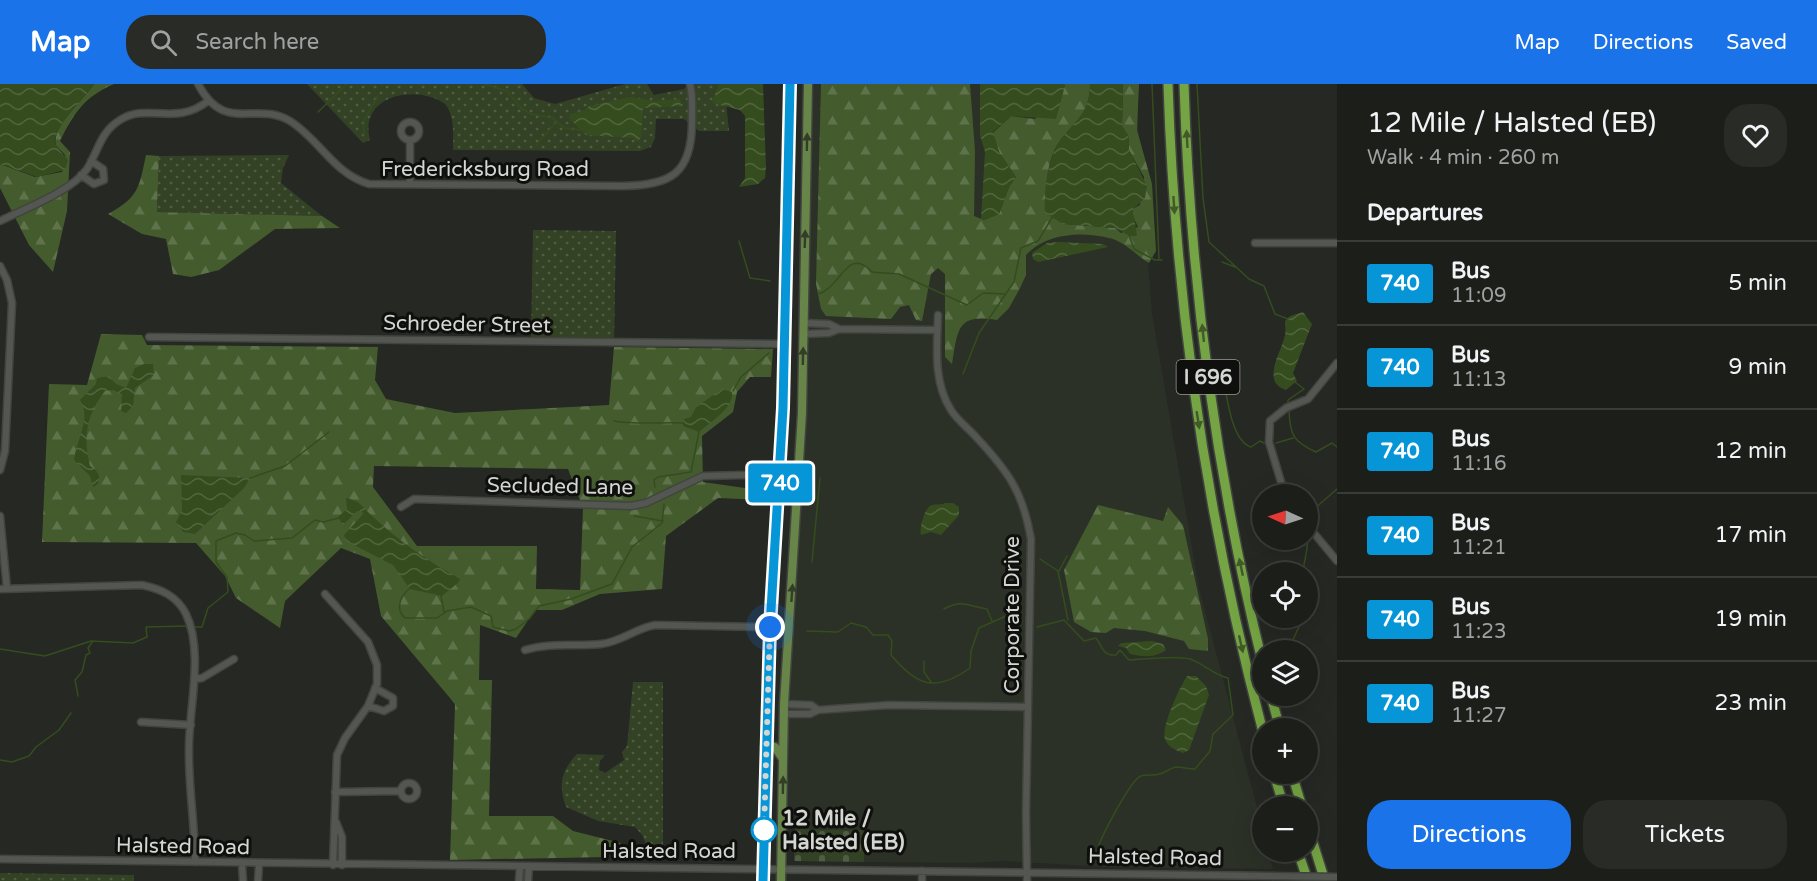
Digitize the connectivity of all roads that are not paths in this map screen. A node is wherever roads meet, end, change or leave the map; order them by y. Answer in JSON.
{"nodes":[{"id":1,"x":198,"y":84,"type":"edge"},
{"id":2,"x":690,"y":84,"type":"edge"},
{"id":3,"x":790,"y":84,"type":"edge"},
{"id":4,"x":808,"y":84,"type":"edge"},
{"id":5,"x":1168,"y":84,"type":"edge"},
{"id":6,"x":1184,"y":84,"type":"edge"},
{"id":7,"x":208,"y":101,"type":"junction"},
{"id":8,"x":410,"y":140,"type":"dead end"},
{"id":9,"x":91,"y":160,"type":"junction"},
{"id":10,"x":81,"y":176,"type":"junction"},
{"id":11,"x":410,"y":184,"type":"junction"},
{"id":12,"x":788,"y":195,"type":"junction"},
{"id":13,"x":806,"y":201,"type":"junction"},
{"id":14,"x":0,"y":221,"type":"edge"},
{"id":15,"x":1255,"y":243,"type":"dead end"},
{"id":16,"x":1337,"y":243,"type":"edge"},
{"id":17,"x":0,"y":266,"type":"edge"},
{"id":18,"x":938,"y":315,"type":"dead end"},
{"id":19,"x":804,"y":323,"type":"junction"},
{"id":20,"x":786,"y":327,"type":"junction"},
{"id":21,"x":838,"y":329,"type":"junction"},
{"id":22,"x":937,"y":330,"type":"junction"},
{"id":23,"x":804,"y":334,"type":"junction"},
{"id":24,"x":149,"y":337,"type":"dead end"},
{"id":25,"x":785,"y":344,"type":"junction"},
{"id":26,"x":1337,"y":363,"type":"edge"},
{"id":27,"x":783,"y":408,"type":"junction"},
{"id":28,"x":802,"y":412,"type":"junction"},
{"id":29,"x":3,"y":425,"type":"edge"},
{"id":30,"x":781,"y":458,"type":"junction"},
{"id":31,"x":800,"y":466,"type":"junction"},
{"id":32,"x":0,"y":470,"type":"edge"},
{"id":33,"x":780,"y":478,"type":"junction"},
{"id":34,"x":1282,"y":484,"type":"edge"},
{"id":35,"x":400,"y":507,"type":"dead end"},
{"id":36,"x":0,"y":516,"type":"edge"},
{"id":37,"x":1318,"y":538,"type":"edge"},
{"id":38,"x":1337,"y":561,"type":"edge"},
{"id":39,"x":3,"y":589,"type":"edge"},
{"id":40,"x":325,"y":594,"type":"dead end"},
{"id":41,"x":770,"y":627,"type":"junction"},
{"id":42,"x":789,"y":635,"type":"junction"},
{"id":43,"x":1258,"y":640,"type":"edge"},
{"id":44,"x":525,"y":650,"type":"dead end"},
{"id":45,"x":234,"y":659,"type":"dead end"},
{"id":46,"x":194,"y":679,"type":"junction"},
{"id":47,"x":375,"y":688,"type":"junction"},
{"id":48,"x":784,"y":704,"type":"junction"},
{"id":49,"x":368,"y":706,"type":"junction"},
{"id":50,"x":1028,"y":707,"type":"junction"},
{"id":51,"x":818,"y":710,"type":"junction"},
{"id":52,"x":784,"y":714,"type":"junction"},
{"id":53,"x":1260,"y":718,"type":"edge"},
{"id":54,"x":141,"y":722,"type":"dead end"},
{"id":55,"x":191,"y":725,"type":"junction"},
{"id":56,"x":765,"y":747,"type":"junction"},
{"id":57,"x":783,"y":759,"type":"junction"},
{"id":58,"x":400,"y":791,"type":"dead end"},
{"id":59,"x":335,"y":792,"type":"junction"},
{"id":60,"x":336,"y":821,"type":"junction"},
{"id":61,"x":764,"y":831,"type":"junction"},
{"id":62,"x":781,"y":841,"type":"junction"},
{"id":63,"x":0,"y":859,"type":"edge"},
{"id":64,"x":1318,"y":859,"type":"edge"},
{"id":65,"x":195,"y":862,"type":"junction"},
{"id":66,"x":1301,"y":862,"type":"edge"},
{"id":67,"x":242,"y":864,"type":"junction"},
{"id":68,"x":259,"y":864,"type":"junction"},
{"id":69,"x":333,"y":865,"type":"junction"},
{"id":70,"x":342,"y":865,"type":"junction"},
{"id":71,"x":520,"y":866,"type":"junction"},
{"id":72,"x":529,"y":866,"type":"junction"},
{"id":73,"x":763,"y":868,"type":"junction"},
{"id":74,"x":782,"y":868,"type":"junction"},
{"id":75,"x":922,"y":871,"type":"junction"},
{"id":76,"x":1027,"y":871,"type":"junction"},
{"id":77,"x":1207,"y":877,"type":"edge"},
{"id":78,"x":1337,"y":877,"type":"edge"},
{"id":79,"x":243,"y":881,"type":"edge"},
{"id":80,"x":258,"y":881,"type":"edge"},
{"id":81,"x":519,"y":881,"type":"edge"},
{"id":82,"x":528,"y":881,"type":"edge"},
{"id":83,"x":763,"y":881,"type":"edge"},
{"id":84,"x":781,"y":881,"type":"edge"},
{"id":85,"x":922,"y":881,"type":"edge"},
{"id":86,"x":1027,"y":881,"type":"edge"},
{"id":87,"x":1308,"y":881,"type":"edge"},
{"id":88,"x":1325,"y":881,"type":"edge"}],
"edges":[{"from":1,"to":7,"type":"street"},
{"from":2,"to":11,"type":"street","name":"Fredericksburg Road"},
{"from":3,"to":12,"type":"main road"},
{"from":13,"to":4,"type":"main road","one_way":true},
{"from":5,"to":53,"type":"highway","number":"I 696","one_way":true},
{"from":43,"to":6,"type":"highway","number":"I 696","one_way":true},
{"from":7,"to":9,"type":"street"},
{"from":7,"to":11,"type":"street","name":"Fredericksburg Road"},
{"from":8,"to":11,"type":"street"},
{"from":9,"to":10,"type":"street"},
{"from":9,"to":10,"type":"street"},
{"from":10,"to":14,"type":"street"},
{"from":12,"to":13,"type":"main road"},
{"from":12,"to":20,"type":"main road"},
{"from":19,"to":13,"type":"main road","one_way":true},
{"from":15,"to":16,"type":"street"},
{"from":17,"to":29,"type":"street"},
{"from":18,"to":22,"type":"street","name":"Corporate Drive"},
{"from":19,"to":21,"type":"street"},
{"from":19,"to":23,"type":"main road"},
{"from":20,"to":23,"type":"main road"},
{"from":20,"to":25,"type":"main road"},
{"from":21,"to":22,"type":"street"},
{"from":21,"to":23,"type":"street"},
{"from":22,"to":50,"type":"street","name":"Corporate Drive"},
{"from":28,"to":23,"type":"main road","one_way":true},
{"from":24,"to":25,"type":"street","name":"Schroeder Street"},
{"from":25,"to":27,"type":"main road"},
{"from":26,"to":34,"type":"street"},
{"from":27,"to":28,"type":"main road"},
{"from":27,"to":30,"type":"main road"},
{"from":28,"to":31,"type":"main road"},
{"from":29,"to":32,"type":"street"},
{"from":30,"to":31,"type":"main road"},
{"from":30,"to":33,"type":"main road"},
{"from":42,"to":31,"type":"main road","one_way":true},
{"from":33,"to":35,"type":"street","name":"Secluded Lane"},
{"from":33,"to":41,"type":"main road"},
{"from":36,"to":39,"type":"street"},
{"from":37,"to":38,"type":"street"},
{"from":39,"to":46,"type":"street"},
{"from":40,"to":47,"type":"street"},
{"from":41,"to":42,"type":"main road"},
{"from":41,"to":44,"type":"street"},
{"from":41,"to":56,"type":"main road"},
{"from":42,"to":48,"type":"main road"},
{"from":45,"to":46,"type":"street"},
{"from":46,"to":55,"type":"street"},
{"from":47,"to":49,"type":"street"},
{"from":47,"to":49,"type":"street"},
{"from":48,"to":51,"type":"street"},
{"from":48,"to":52,"type":"main road"},
{"from":49,"to":59,"type":"street"},
{"from":50,"to":51,"type":"street"},
{"from":50,"to":76,"type":"street","name":"Corporate Drive"},
{"from":51,"to":52,"type":"street"},
{"from":52,"to":57,"type":"main road"},
{"from":54,"to":55,"type":"street"},
{"from":55,"to":65,"type":"street"},
{"from":56,"to":57,"type":"main road"},
{"from":56,"to":61,"type":"main road"},
{"from":62,"to":57,"type":"main road","one_way":true},
{"from":58,"to":59,"type":"street"},
{"from":59,"to":60,"type":"street"},
{"from":60,"to":69,"type":"street"},
{"from":60,"to":70,"type":"street"},
{"from":61,"to":62,"type":"main road"},
{"from":61,"to":73,"type":"main road"},
{"from":62,"to":74,"type":"main road"},
{"from":63,"to":65,"type":"street","name":"Halsted Road"},
{"from":64,"to":88,"type":"highway"},
{"from":65,"to":67,"type":"street","name":"Halsted Road"},
{"from":66,"to":87,"type":"highway"},
{"from":67,"to":68,"type":"street","name":"Halsted Road"},
{"from":67,"to":79,"type":"street"},
{"from":68,"to":69,"type":"street","name":"Halsted Road"},
{"from":68,"to":80,"type":"street"},
{"from":69,"to":70,"type":"street","name":"Halsted Road"},
{"from":70,"to":71,"type":"street","name":"Halsted Road"},
{"from":71,"to":72,"type":"street","name":"Halsted Road"},
{"from":71,"to":81,"type":"street"},
{"from":72,"to":73,"type":"street","name":"Halsted Road"},
{"from":72,"to":82,"type":"street"},
{"from":73,"to":74,"type":"street","name":"Halsted Road"},
{"from":73,"to":83,"type":"main road"},
{"from":74,"to":75,"type":"street","name":"Halsted Road"},
{"from":74,"to":84,"type":"main road"},
{"from":75,"to":76,"type":"street","name":"Halsted Road"},
{"from":75,"to":85,"type":"street"},
{"from":76,"to":77,"type":"street","name":"Halsted Road"},
{"from":76,"to":86,"type":"street","name":"Corporate Drive"},
{"from":77,"to":78,"type":"street","name":"Halsted Road","bridge":true}]}
